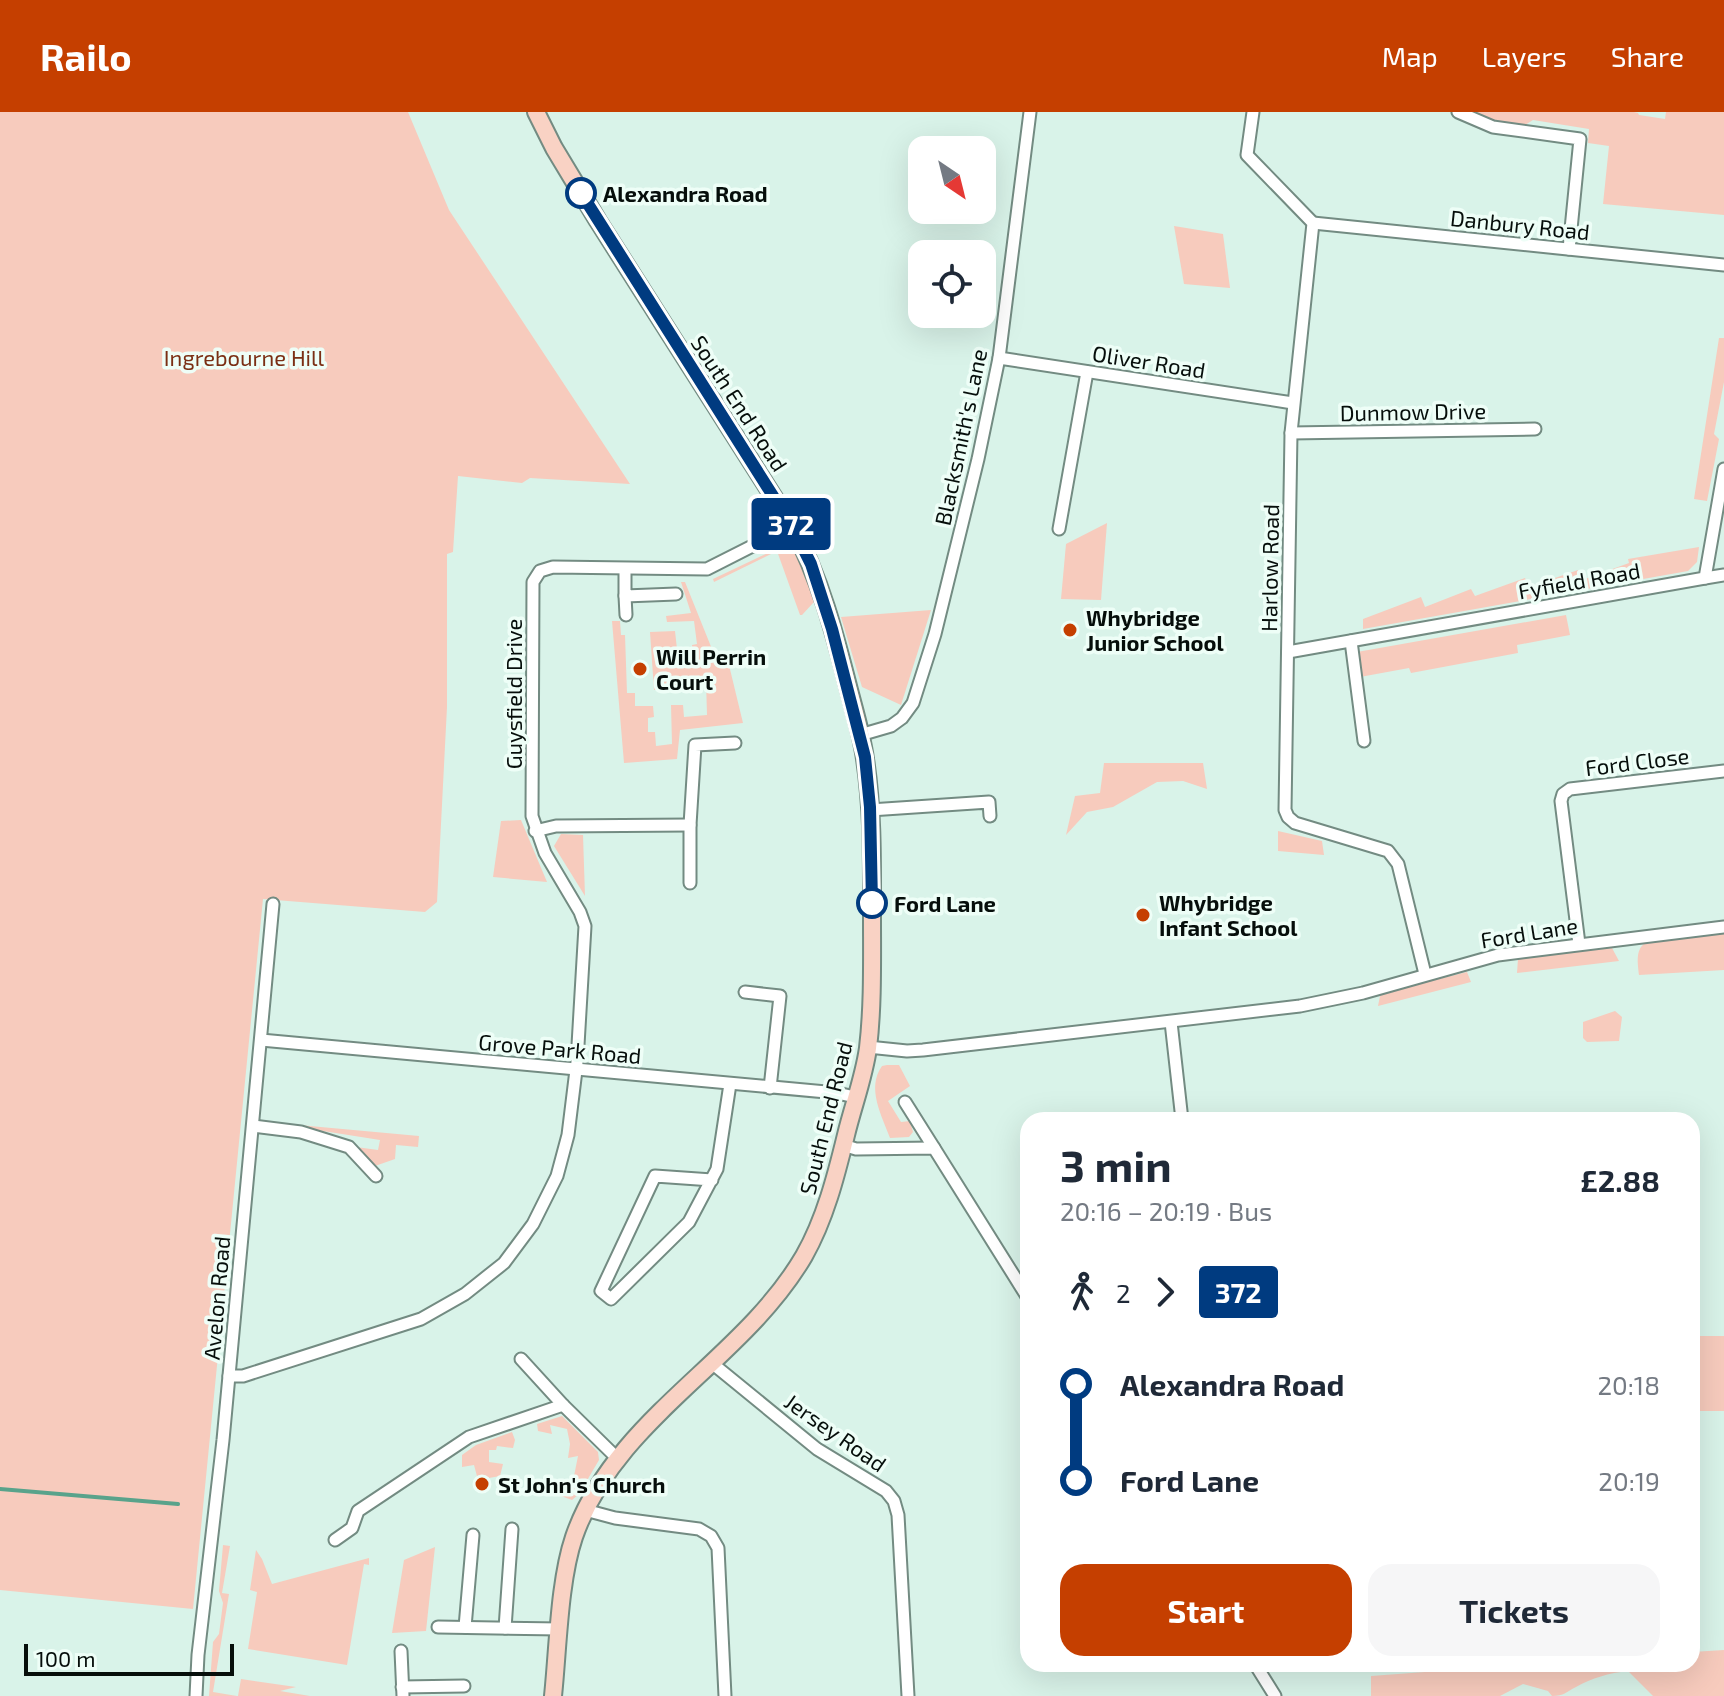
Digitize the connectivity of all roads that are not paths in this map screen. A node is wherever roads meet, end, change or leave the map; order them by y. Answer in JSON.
{"nodes":[{"id":1,"x":536,"y":112,"type":"edge"},
{"id":2,"x":1030,"y":112,"type":"edge"},
{"id":3,"x":1253,"y":112,"type":"edge"},
{"id":4,"x":1458,"y":112,"type":"edge"},
{"id":5,"x":1313,"y":223,"type":"junction"},
{"id":6,"x":1569,"y":249,"type":"junction"},
{"id":7,"x":1724,"y":265,"type":"edge"},
{"id":8,"x":999,"y":358,"type":"junction"},
{"id":9,"x":1087,"y":372,"type":"junction"},
{"id":10,"x":1293,"y":403,"type":"junction"},
{"id":11,"x":1535,"y":429,"type":"dead end"},
{"id":12,"x":1291,"y":433,"type":"junction"},
{"id":13,"x":1724,"y":469,"type":"edge"},
{"id":14,"x":792,"y":526,"type":"junction"},
{"id":15,"x":1059,"y":529,"type":"dead end"},
{"id":16,"x":625,"y":569,"type":"junction"},
{"id":17,"x":1724,"y":575,"type":"edge"},
{"id":18,"x":1705,"y":578,"type":"junction"},
{"id":19,"x":676,"y":594,"type":"dead end"},
{"id":20,"x":625,"y":596,"type":"junction"},
{"id":21,"x":626,"y":615,"type":"dead end"},
{"id":22,"x":1351,"y":641,"type":"junction"},
{"id":23,"x":1288,"y":652,"type":"junction"},
{"id":24,"x":860,"y":735,"type":"junction"},
{"id":25,"x":1364,"y":741,"type":"dead end"},
{"id":26,"x":735,"y":743,"type":"dead end"},
{"id":27,"x":1724,"y":771,"type":"edge"},
{"id":28,"x":870,"y":810,"type":"junction"},
{"id":29,"x":990,"y":816,"type":"dead end"},
{"id":30,"x":690,"y":825,"type":"junction"},
{"id":31,"x":535,"y":831,"type":"junction"},
{"id":32,"x":690,"y":883,"type":"dead end"},
{"id":33,"x":273,"y":904,"type":"dead end"},
{"id":34,"x":1724,"y":927,"type":"edge"},
{"id":35,"x":1579,"y":944,"type":"junction"},
{"id":36,"x":1425,"y":974,"type":"junction"},
{"id":37,"x":745,"y":992,"type":"dead end"},
{"id":38,"x":1171,"y":1022,"type":"junction"},
{"id":39,"x":261,"y":1040,"type":"junction"},
{"id":40,"x":868,"y":1047,"type":"junction"},
{"id":41,"x":577,"y":1069,"type":"junction"},
{"id":42,"x":730,"y":1084,"type":"junction"},
{"id":43,"x":770,"y":1088,"type":"junction"},
{"id":44,"x":855,"y":1097,"type":"junction"},
{"id":45,"x":905,"y":1102,"type":"dead end"},
{"id":46,"x":1181,"y":1112,"type":"edge"},
{"id":47,"x":253,"y":1126,"type":"junction"},
{"id":48,"x":843,"y":1145,"type":"junction"},
{"id":49,"x":934,"y":1148,"type":"junction"},
{"id":50,"x":376,"y":1176,"type":"dead end"},
{"id":51,"x":712,"y":1180,"type":"junction"},
{"id":52,"x":1020,"y":1285,"type":"edge"},
{"id":53,"x":521,"y":1359,"type":"dead end"},
{"id":54,"x":713,"y":1364,"type":"junction"},
{"id":55,"x":229,"y":1376,"type":"junction"},
{"id":56,"x":563,"y":1405,"type":"junction"},
{"id":57,"x":617,"y":1458,"type":"junction"},
{"id":58,"x":585,"y":1510,"type":"junction"},
{"id":59,"x":512,"y":1529,"type":"dead end"},
{"id":60,"x":473,"y":1535,"type":"dead end"},
{"id":61,"x":335,"y":1540,"type":"dead end"},
{"id":62,"x":438,"y":1627,"type":"dead end"},
{"id":63,"x":465,"y":1627,"type":"junction"},
{"id":64,"x":505,"y":1628,"type":"junction"},
{"id":65,"x":560,"y":1629,"type":"junction"},
{"id":66,"x":401,"y":1651,"type":"dead end"},
{"id":67,"x":1260,"y":1672,"type":"edge"},
{"id":68,"x":464,"y":1686,"type":"dead end"},
{"id":69,"x":402,"y":1692,"type":"edge"},
{"id":70,"x":196,"y":1696,"type":"edge"},
{"id":71,"x":553,"y":1696,"type":"edge"},
{"id":72,"x":725,"y":1696,"type":"edge"},
{"id":73,"x":908,"y":1696,"type":"edge"},
{"id":74,"x":1275,"y":1696,"type":"edge"}],
"edges":[{"from":1,"to":14,"type":"street","name":"South End Road"},
{"from":2,"to":8,"type":"street","name":"Blacksmith's Lane"},
{"from":3,"to":5,"type":"street"},
{"from":4,"to":6,"type":"street"},
{"from":5,"to":6,"type":"street","name":"Danbury Road"},
{"from":5,"to":10,"type":"street","name":"Harlow Road"},
{"from":6,"to":7,"type":"street","name":"Danbury Road"},
{"from":8,"to":9,"type":"street","name":"Oliver Road"},
{"from":8,"to":24,"type":"street","name":"Blacksmith's Lane"},
{"from":9,"to":10,"type":"street","name":"Oliver Road"},
{"from":9,"to":15,"type":"street"},
{"from":10,"to":12,"type":"street","name":"Harlow Road"},
{"from":11,"to":12,"type":"street","name":"Dunmow Drive"},
{"from":12,"to":23,"type":"street","name":"Harlow Road"},
{"from":13,"to":18,"type":"street"},
{"from":14,"to":16,"type":"street","name":"Guysfield Drive"},
{"from":14,"to":24,"type":"street","name":"South End Road"},
{"from":16,"to":20,"type":"street"},
{"from":16,"to":31,"type":"street","name":"Guysfield Drive"},
{"from":17,"to":18,"type":"street","name":"Fyfield Road"},
{"from":18,"to":22,"type":"street","name":"Fyfield Road"},
{"from":19,"to":20,"type":"street"},
{"from":20,"to":21,"type":"street"},
{"from":22,"to":23,"type":"street","name":"Fyfield Road"},
{"from":22,"to":25,"type":"street"},
{"from":23,"to":36,"type":"street","name":"Harlow Road"},
{"from":24,"to":28,"type":"street","name":"South End Road"},
{"from":26,"to":30,"type":"street"},
{"from":27,"to":35,"type":"street","name":"Ford Close"},
{"from":28,"to":29,"type":"street"},
{"from":28,"to":40,"type":"street","name":"South End Road"},
{"from":30,"to":31,"type":"street"},
{"from":30,"to":32,"type":"street"},
{"from":31,"to":41,"type":"street","name":"Guysfield Drive"},
{"from":33,"to":39,"type":"street","name":"Avelon Road"},
{"from":34,"to":35,"type":"street","name":"Ford Lane"},
{"from":35,"to":36,"type":"street","name":"Ford Lane"},
{"from":36,"to":38,"type":"street","name":"Ford Lane"},
{"from":37,"to":43,"type":"street"},
{"from":38,"to":40,"type":"street","name":"Ford Lane"},
{"from":38,"to":46,"type":"street"},
{"from":39,"to":41,"type":"street","name":"Grove Park Road"},
{"from":39,"to":47,"type":"street","name":"Avelon Road"},
{"from":40,"to":44,"type":"street","name":"South End Road"},
{"from":41,"to":42,"type":"street","name":"Grove Park Road"},
{"from":41,"to":55,"type":"street","name":"Guysfield Drive"},
{"from":42,"to":43,"type":"street","name":"Grove Park Road"},
{"from":42,"to":51,"type":"street"},
{"from":43,"to":44,"type":"street","name":"Grove Park Road"},
{"from":44,"to":48,"type":"street","name":"South End Road"},
{"from":45,"to":49,"type":"street"},
{"from":47,"to":50,"type":"street"},
{"from":47,"to":55,"type":"street","name":"Avelon Road"},
{"from":48,"to":49,"type":"street"},
{"from":48,"to":54,"type":"street","name":"South End Road"},
{"from":49,"to":52,"type":"street"},
{"from":51,"to":51,"type":"street"},
{"from":53,"to":56,"type":"street"},
{"from":54,"to":57,"type":"street","name":"South End Road"},
{"from":54,"to":73,"type":"street","name":"Jersey Road"},
{"from":55,"to":70,"type":"street","name":"Avelon Road"},
{"from":56,"to":57,"type":"street"},
{"from":56,"to":61,"type":"street"},
{"from":57,"to":58,"type":"street","name":"South End Road"},
{"from":58,"to":65,"type":"street","name":"South End Road"},
{"from":58,"to":72,"type":"street"},
{"from":59,"to":64,"type":"street"},
{"from":60,"to":63,"type":"street"},
{"from":62,"to":63,"type":"street"},
{"from":63,"to":64,"type":"street"},
{"from":64,"to":65,"type":"street"},
{"from":65,"to":71,"type":"street","name":"South End Road"},
{"from":66,"to":69,"type":"street"},
{"from":67,"to":74,"type":"street"},
{"from":68,"to":69,"type":"street"}]}
